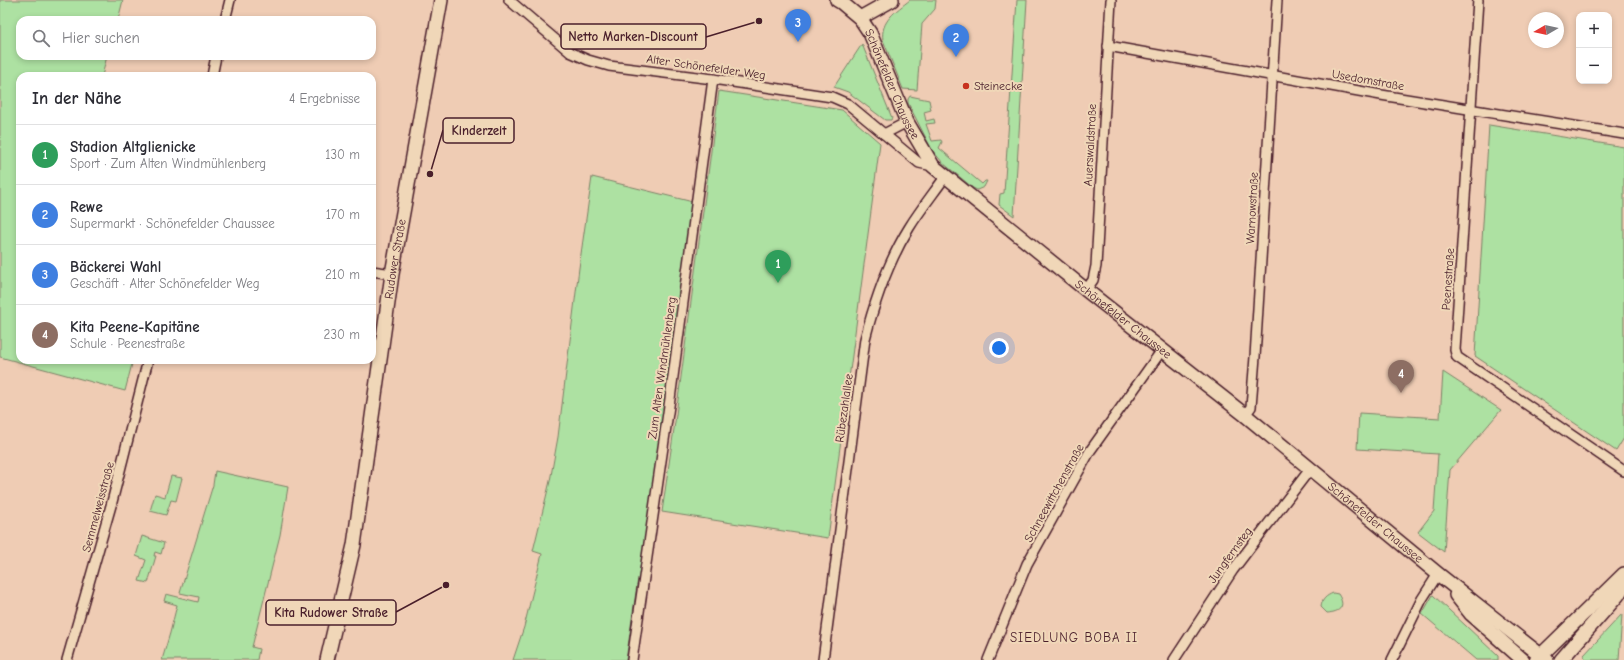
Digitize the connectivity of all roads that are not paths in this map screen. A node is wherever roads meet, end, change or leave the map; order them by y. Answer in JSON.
{"nodes":[{"id":1,"x":230,"y":0,"type":"edge"},
{"id":2,"x":441,"y":0,"type":"edge"},
{"id":3,"x":509,"y":0,"type":"edge"},
{"id":4,"x":837,"y":0,"type":"edge"},
{"id":5,"x":892,"y":0,"type":"edge"},
{"id":6,"x":1111,"y":0,"type":"edge"},
{"id":7,"x":1277,"y":0,"type":"edge"},
{"id":8,"x":1478,"y":0,"type":"edge"},
{"id":9,"x":226,"y":16,"type":"edge"},
{"id":10,"x":860,"y":18,"type":"junction"},
{"id":11,"x":1108,"y":46,"type":"junction"},
{"id":12,"x":215,"y":60,"type":"edge"},
{"id":13,"x":213,"y":72,"type":"edge"},
{"id":14,"x":1273,"y":76,"type":"junction"},
{"id":15,"x":713,"y":79,"type":"junction"},
{"id":16,"x":1471,"y":109,"type":"junction"},
{"id":17,"x":907,"y":122,"type":"junction"},
{"id":18,"x":884,"y":134,"type":"junction"},
{"id":19,"x":1624,"y":134,"type":"edge"},
{"id":20,"x":933,"y":166,"type":"junction"},
{"id":21,"x":945,"y":177,"type":"junction"},
{"id":22,"x":376,"y":272,"type":"edge"},
{"id":23,"x":392,"y":274,"type":"junction"},
{"id":24,"x":1086,"y":290,"type":"junction"},
{"id":25,"x":1162,"y":350,"type":"junction"},
{"id":26,"x":147,"y":364,"type":"edge"},
{"id":27,"x":1246,"y":415,"type":"junction"},
{"id":28,"x":1311,"y":468,"type":"junction"},
{"id":29,"x":1624,"y":471,"type":"edge"},
{"id":30,"x":1624,"y":574,"type":"edge"},
{"id":31,"x":1440,"y":576,"type":"junction"},
{"id":32,"x":1624,"y":585,"type":"edge"},
{"id":33,"x":1541,"y":658,"type":"edge"},
{"id":34,"x":67,"y":660,"type":"edge"},
{"id":35,"x":327,"y":660,"type":"edge"},
{"id":36,"x":632,"y":660,"type":"edge"},
{"id":37,"x":822,"y":660,"type":"edge"},
{"id":38,"x":988,"y":660,"type":"edge"},
{"id":39,"x":1174,"y":660,"type":"edge"},
{"id":40,"x":1392,"y":660,"type":"edge"},
{"id":41,"x":1523,"y":660,"type":"edge"},
{"id":42,"x":1561,"y":660,"type":"edge"}],
"edges":[{"from":1,"to":9,"type":"street"},
{"from":2,"to":23,"type":"main road","name":"Rudower Straße"},
{"from":3,"to":15,"type":"street","name":"Alter Schönefelder Weg"},
{"from":4,"to":10,"type":"main road","name":"Schönefelder Chaussee"},
{"from":5,"to":10,"type":"main road"},
{"from":6,"to":11,"type":"street","name":"Auerswaldstraße"},
{"from":7,"to":14,"type":"street","name":"Warnowstraße"},
{"from":8,"to":16,"type":"street","name":"Peenestraße"},
{"from":10,"to":17,"type":"main road","name":"Schönefelder Chaussee"},
{"from":11,"to":14,"type":"street","name":"Usedomstraße"},
{"from":11,"to":24,"type":"street","name":"Auerswaldstraße"},
{"from":12,"to":13,"type":"street"},
{"from":14,"to":16,"type":"street","name":"Usedomstraße"},
{"from":14,"to":27,"type":"street","name":"Warnowstraße"},
{"from":15,"to":18,"type":"street","name":"Alter Schönefelder Weg"},
{"from":15,"to":36,"type":"street","name":"Zum Alten Windmühlenberg"},
{"from":16,"to":19,"type":"street","name":"Usedomstraße"},
{"from":16,"to":29,"type":"street","name":"Peenestraße"},
{"from":17,"to":18,"type":"street"},
{"from":17,"to":20,"type":"main road","name":"Schönefelder Chaussee"},
{"from":18,"to":20,"type":"street","name":"Alter Schönefelder Weg"},
{"from":20,"to":21,"type":"main road","name":"Schönefelder Chaussee"},
{"from":21,"to":24,"type":"main road","name":"Schönefelder Chaussee"},
{"from":21,"to":37,"type":"street","name":"Rübezahlallee"},
{"from":22,"to":23,"type":"street"},
{"from":23,"to":35,"type":"main road","name":"Rudower Straße"},
{"from":24,"to":25,"type":"main road","name":"Schönefelder Chaussee"},
{"from":25,"to":27,"type":"main road","name":"Schönefelder Chaussee"},
{"from":25,"to":38,"type":"street","name":"Schneewittchenstraße"},
{"from":26,"to":34,"type":"street","name":"Semmelweisstraße"},
{"from":27,"to":28,"type":"main road","name":"Schönefelder Chaussee"},
{"from":28,"to":31,"type":"main road","name":"Schönefelder Chaussee"},
{"from":28,"to":39,"type":"street","name":"Jungfernsteg"},
{"from":30,"to":33,"type":"main road"},
{"from":31,"to":33,"type":"main road","name":"Schönefelder Chaussee"},
{"from":31,"to":40,"type":"street"},
{"from":31,"to":41,"type":"main road","name":"Schönefelder Chaussee"},
{"from":32,"to":42,"type":"main road"}]}
